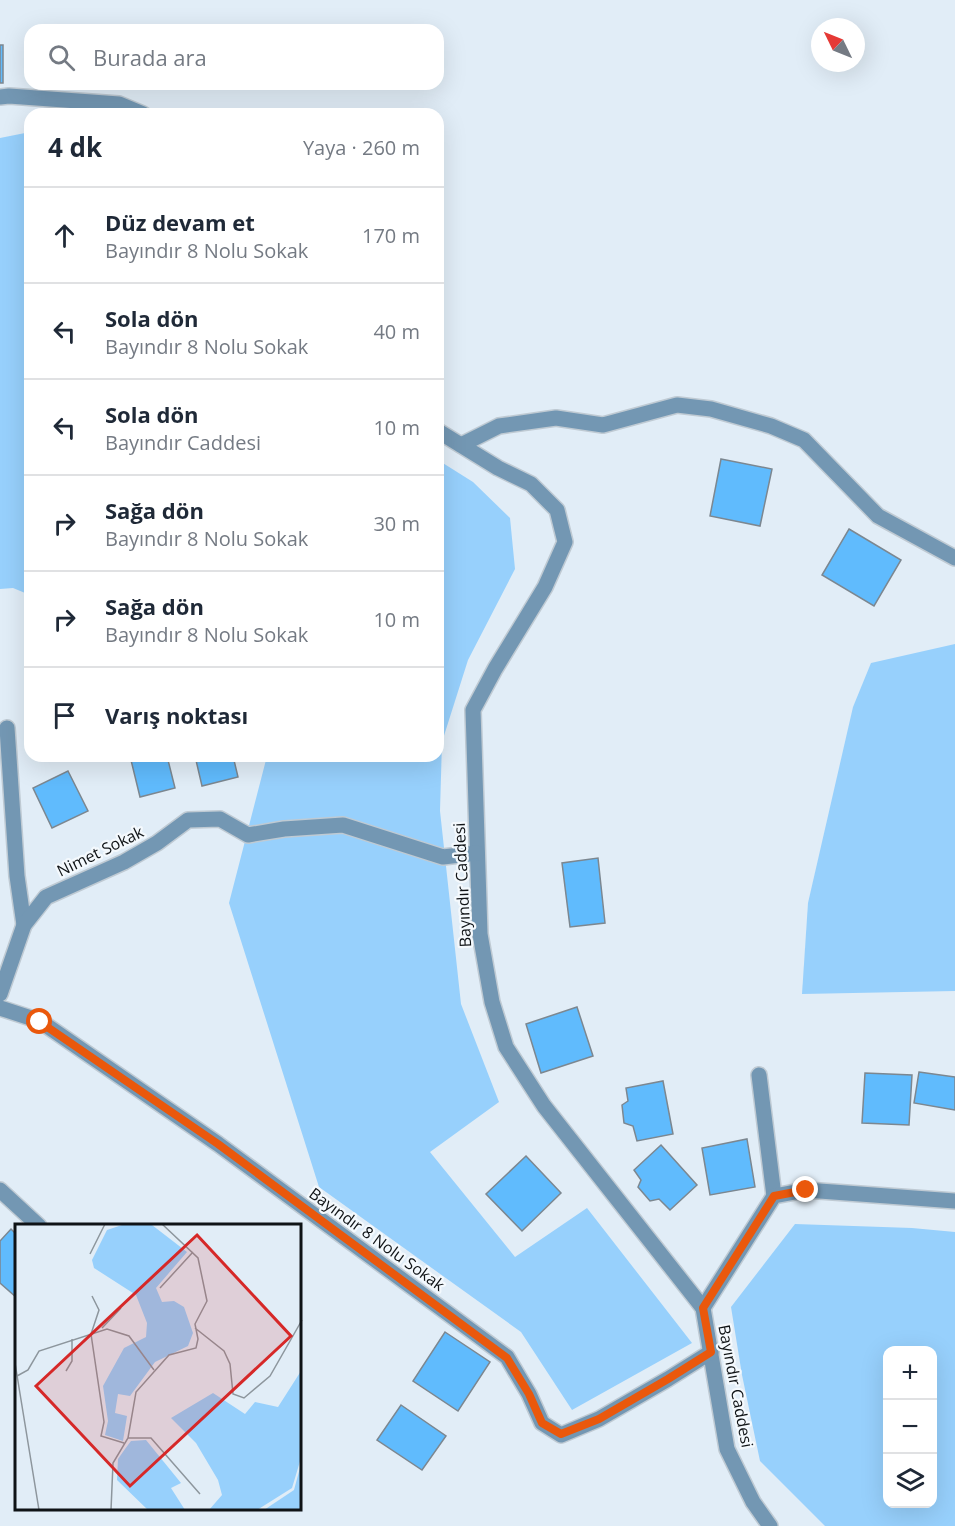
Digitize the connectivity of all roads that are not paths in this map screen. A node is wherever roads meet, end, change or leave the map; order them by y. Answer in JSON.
{"nodes":[{"id":1,"x":0,"y":97,"type":"edge"},
{"id":2,"x":64,"y":107,"type":"edge"},
{"id":3,"x":129,"y":108,"type":"edge"},
{"id":4,"x":444,"y":434,"type":"edge"},
{"id":5,"x":461,"y":445,"type":"junction"},
{"id":6,"x":955,"y":558,"type":"edge"},
{"id":7,"x":7,"y":728,"type":"dead end"},
{"id":8,"x":477,"y":854,"type":"junction"},
{"id":9,"x":24,"y":926,"type":"junction"},
{"id":10,"x":0,"y":994,"type":"edge"},
{"id":11,"x":0,"y":1008,"type":"edge"},
{"id":12,"x":759,"y":1075,"type":"dead end"},
{"id":13,"x":0,"y":1190,"type":"edge"},
{"id":14,"x":774,"y":1196,"type":"junction"},
{"id":15,"x":955,"y":1201,"type":"edge"},
{"id":16,"x":37,"y":1224,"type":"edge"},
{"id":17,"x":703,"y":1308,"type":"junction"},
{"id":18,"x":711,"y":1352,"type":"junction"},
{"id":19,"x":770,"y":1526,"type":"edge"}],
"edges":[{"from":1,"to":2,"type":"street"},
{"from":2,"to":3,"type":"street"},
{"from":4,"to":5,"type":"street","name":"Bayındır Caddesi"},
{"from":5,"to":6,"type":"street"},
{"from":5,"to":8,"type":"street","name":"Bayındır Caddesi"},
{"from":7,"to":9,"type":"street"},
{"from":8,"to":9,"type":"street","name":"Nimet Sokak"},
{"from":8,"to":17,"type":"street","name":"Bayındır Caddesi"},
{"from":9,"to":10,"type":"street","name":"Nimet Sokak"},
{"from":11,"to":18,"type":"street","name":"Bayındır 8 Nolu Sokak"},
{"from":12,"to":14,"type":"street"},
{"from":13,"to":16,"type":"street"},
{"from":14,"to":15,"type":"street"},
{"from":14,"to":17,"type":"street"},
{"from":17,"to":18,"type":"street","name":"Bayındır Caddesi"},
{"from":18,"to":19,"type":"street","name":"Bayındır Caddesi"}]}
